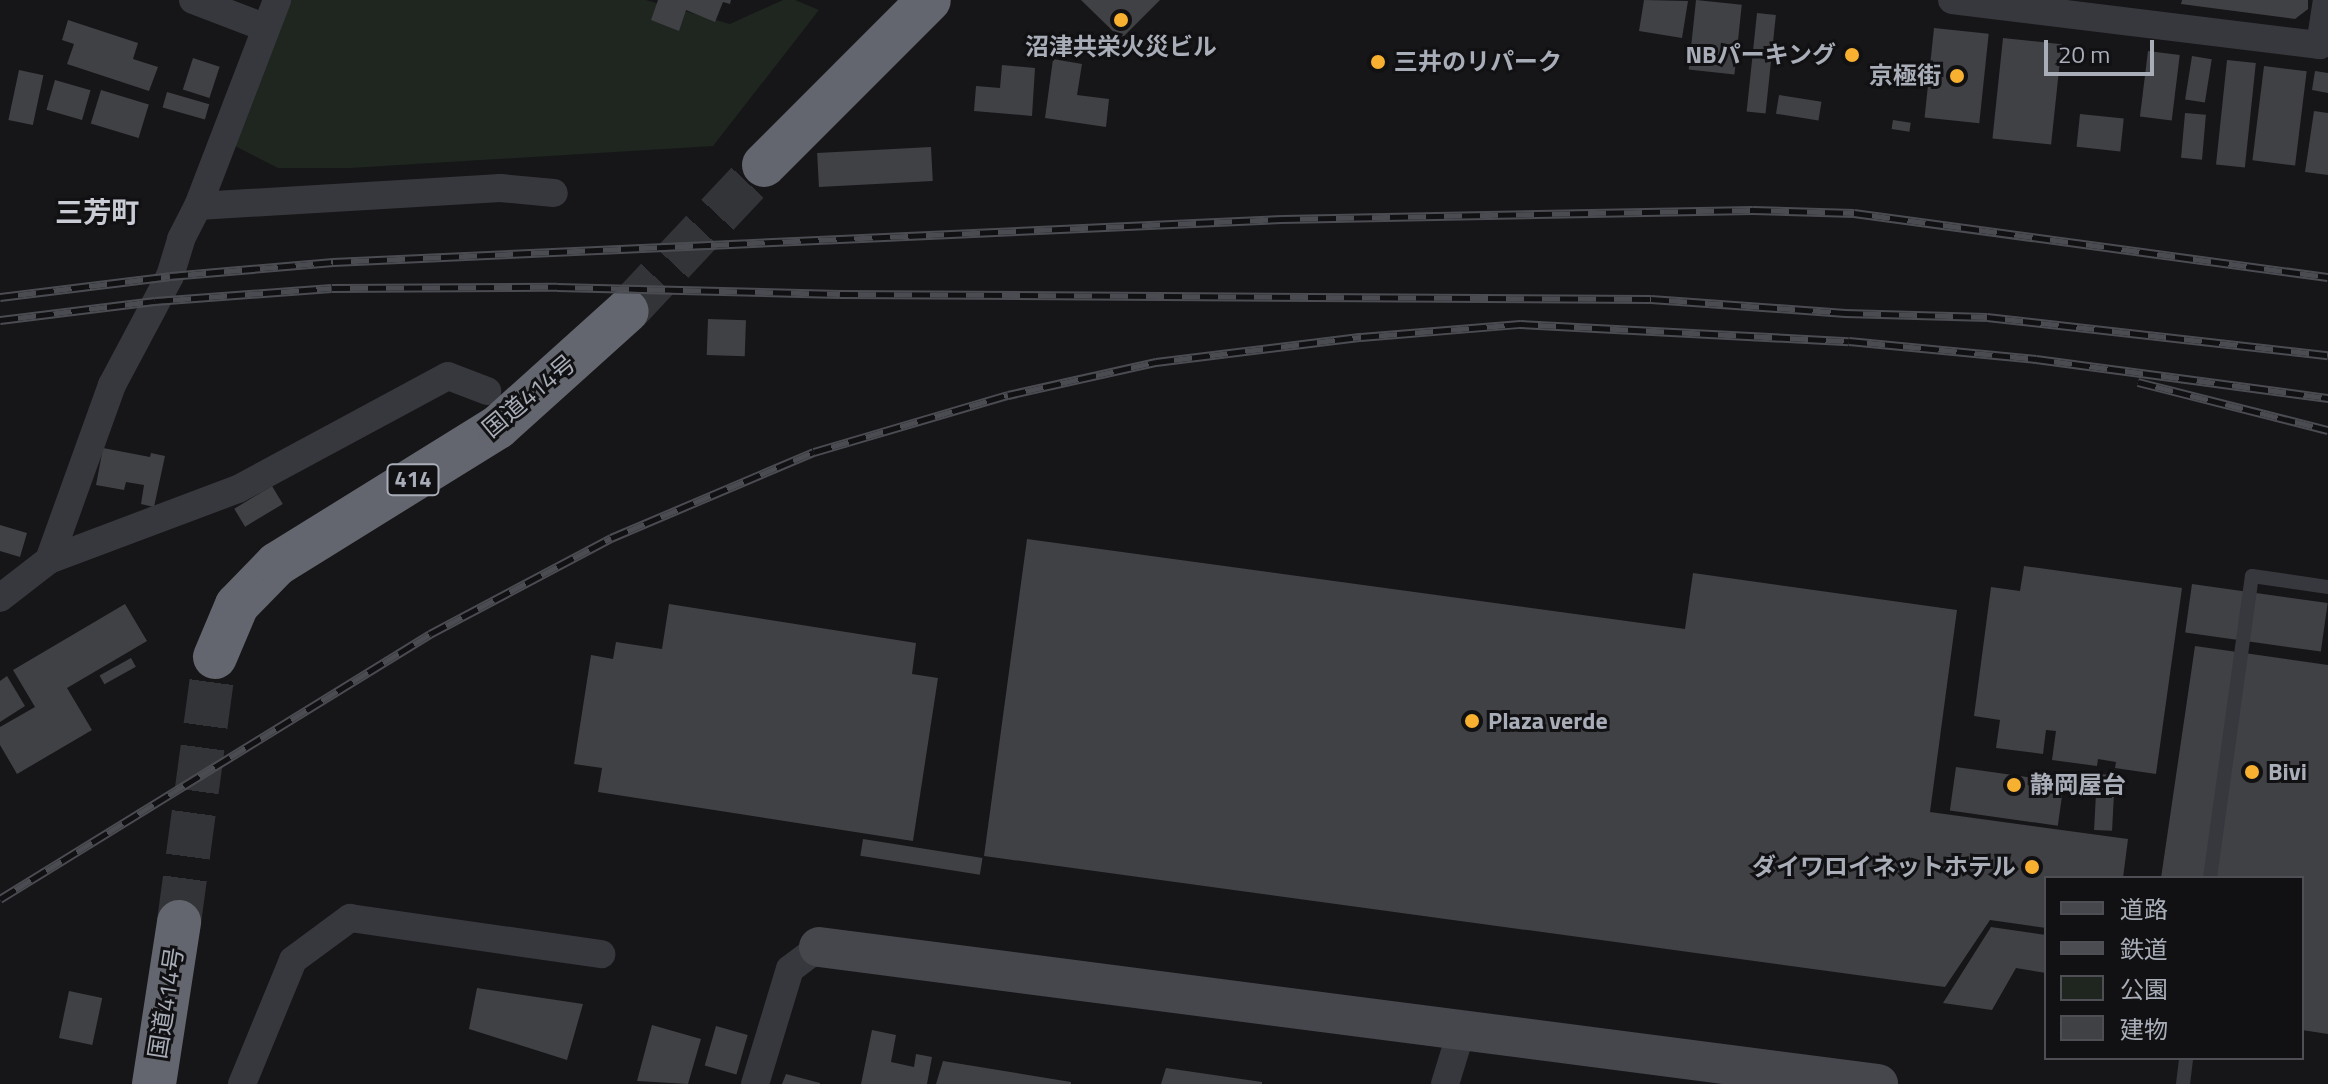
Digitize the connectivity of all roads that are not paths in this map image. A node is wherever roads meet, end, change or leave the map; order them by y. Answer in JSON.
{"nodes":[{"id":1,"x":193,"y":0,"type":"edge"},
{"id":2,"x":277,"y":0,"type":"edge"},
{"id":3,"x":929,"y":0,"type":"edge"},
{"id":4,"x":1952,"y":0,"type":"edge"},
{"id":5,"x":2327,"y":0,"type":"edge"},
{"id":6,"x":264,"y":27,"type":"junction"},
{"id":7,"x":764,"y":165,"type":"tunnel mouth"},
{"id":8,"x":554,"y":193,"type":"dead end"},
{"id":9,"x":198,"y":206,"type":"junction"},
{"id":10,"x":627,"y":311,"type":"tunnel mouth"},
{"id":11,"x":487,"y":391,"type":"dead end"},
{"id":12,"x":49,"y":560,"type":"junction"},
{"id":13,"x":2328,"y":587,"type":"edge"},
{"id":14,"x":0,"y":598,"type":"edge"},
{"id":15,"x":215,"y":657,"type":"tunnel mouth"},
{"id":16,"x":2210,"y":876,"type":"edge"},
{"id":17,"x":179,"y":922,"type":"tunnel mouth"},
{"id":18,"x":819,"y":947,"type":"joint"},
{"id":19,"x":601,"y":954,"type":"dead end"},
{"id":20,"x":1461,"y":1032,"type":"junction"},
{"id":21,"x":2186,"y":1060,"type":"edge"},
{"id":22,"x":154,"y":1084,"type":"edge"},
{"id":23,"x":242,"y":1084,"type":"edge"},
{"id":24,"x":755,"y":1084,"type":"edge"},
{"id":25,"x":1445,"y":1084,"type":"edge"},
{"id":26,"x":1878,"y":1084,"type":"edge"},
{"id":27,"x":2183,"y":1084,"type":"edge"}],
"edges":[{"from":1,"to":6,"type":"street"},
{"from":2,"to":6,"type":"street"},
{"from":3,"to":7,"type":"highway"},
{"from":4,"to":5,"type":"street"},
{"from":6,"to":9,"type":"street"},
{"from":8,"to":9,"type":"street"},
{"from":9,"to":12,"type":"street"},
{"from":10,"to":15,"type":"highway","name":"国道414号","number":"414"},
{"from":11,"to":12,"type":"street"},
{"from":12,"to":14,"type":"street"},
{"from":13,"to":16,"type":"lane"},
{"from":17,"to":22,"type":"highway","name":"国道414号"},
{"from":18,"to":20,"type":"street"},
{"from":18,"to":24,"type":"street"},
{"from":19,"to":23,"type":"street"},
{"from":20,"to":25,"type":"street"},
{"from":20,"to":26,"type":"street"},
{"from":21,"to":27,"type":"lane"}]}
